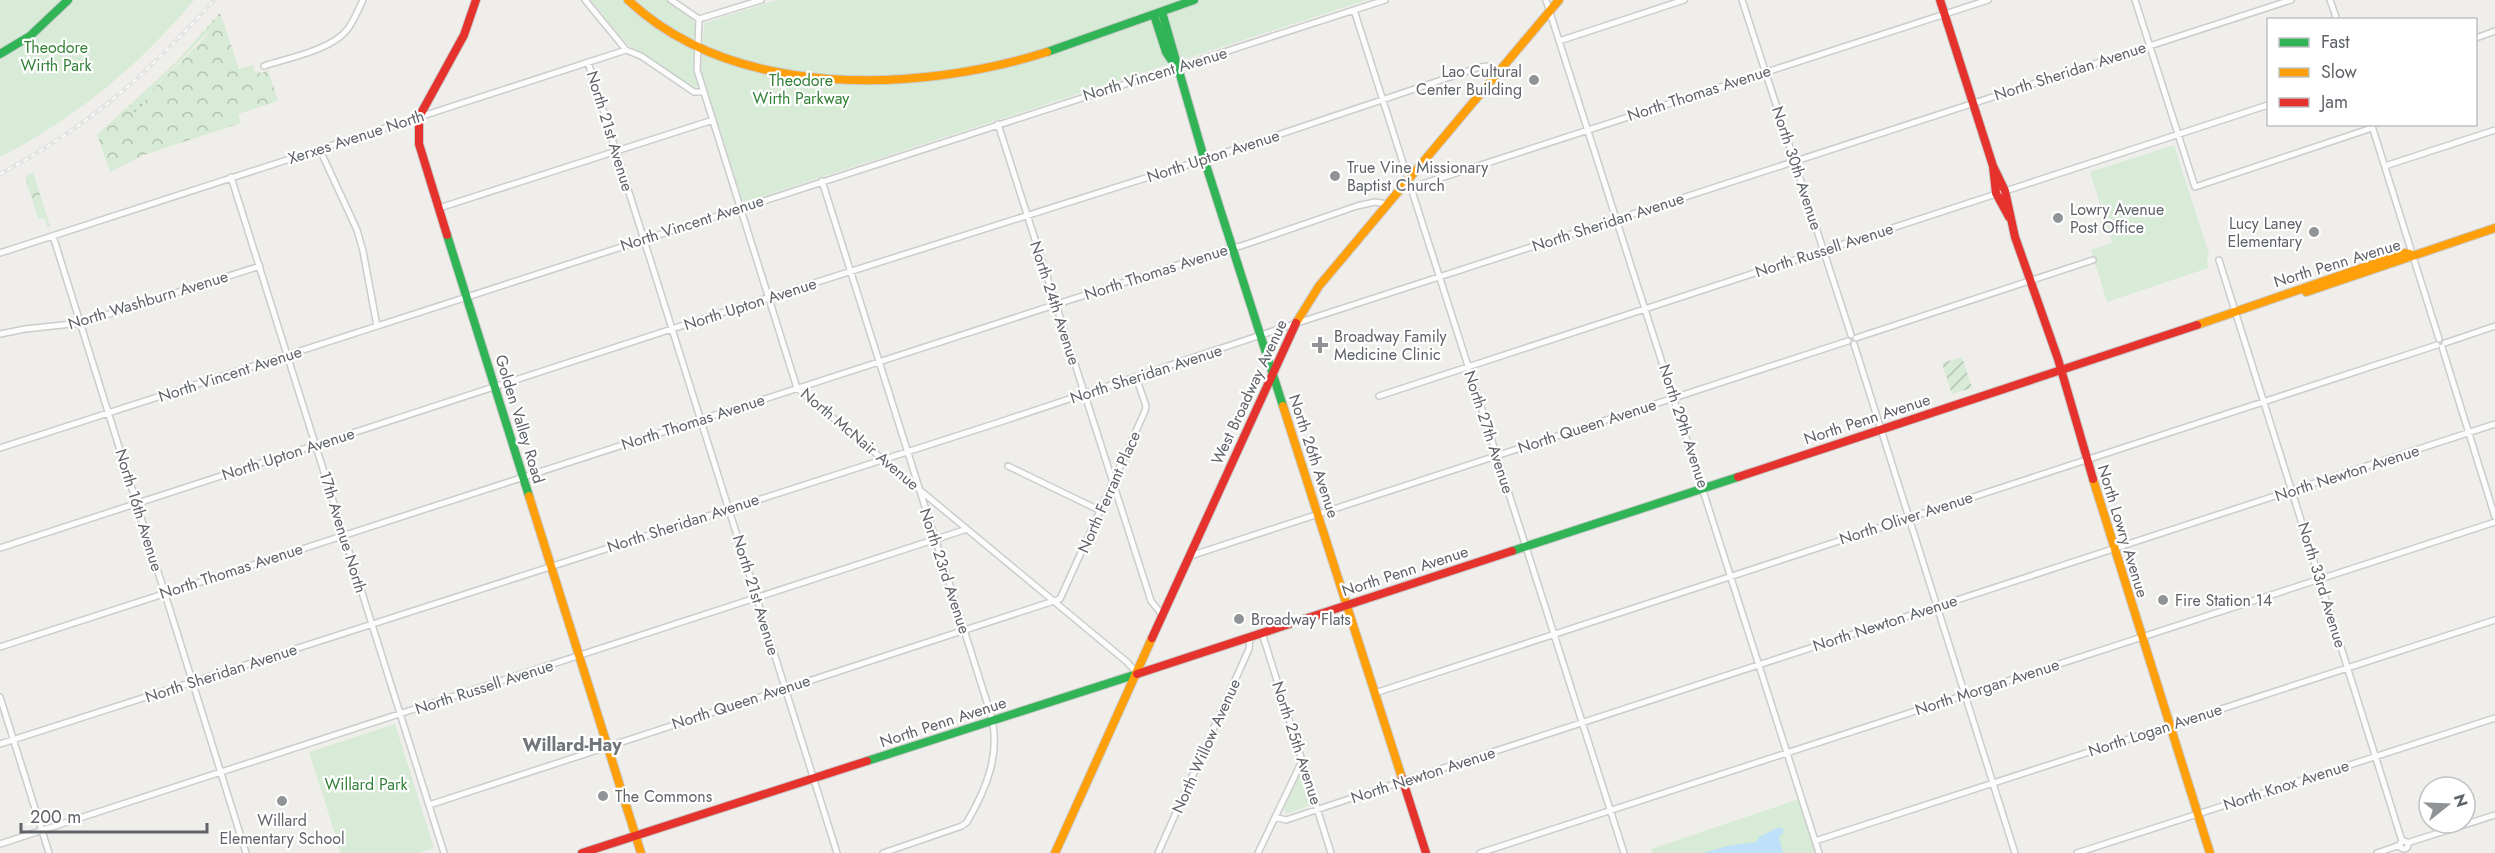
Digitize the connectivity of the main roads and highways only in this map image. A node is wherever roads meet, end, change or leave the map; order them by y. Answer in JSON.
{"nodes":[{"id":1,"x":68,"y":0,"type":"edge"},
{"id":2,"x":476,"y":0,"type":"edge"},
{"id":3,"x":628,"y":0,"type":"edge"},
{"id":4,"x":1194,"y":0,"type":"edge"},
{"id":5,"x":1559,"y":0,"type":"edge"},
{"id":6,"x":1940,"y":0,"type":"edge"},
{"id":7,"x":1158,"y":14,"type":"junction"},
{"id":8,"x":0,"y":54,"type":"edge"},
{"id":9,"x":2495,"y":228,"type":"edge"},
{"id":10,"x":2061,"y":371,"type":"junction"},
{"id":11,"x":1273,"y":372,"type":"junction"},
{"id":12,"x":1347,"y":604,"type":"junction"},
{"id":13,"x":1137,"y":673,"type":"junction"},
{"id":14,"x":636,"y":835,"type":"junction"},
{"id":15,"x":582,"y":853,"type":"edge"},
{"id":16,"x":641,"y":853,"type":"edge"},
{"id":17,"x":1055,"y":853,"type":"edge"},
{"id":18,"x":1426,"y":853,"type":"edge"},
{"id":19,"x":2210,"y":853,"type":"edge"}],
"edges":[{"from":1,"to":8,"type":"main road"},
{"from":2,"to":14,"type":"main road","name":"Golden Valley Road"},
{"from":3,"to":7,"type":"main road"},
{"from":4,"to":7,"type":"main road"},
{"from":5,"to":11,"type":"main road","name":"West Broadway Avenue"},
{"from":6,"to":10,"type":"main road","name":"North Lowry Avenue"},
{"from":7,"to":11,"type":"main road","name":"North 26th Avenue"},
{"from":9,"to":10,"type":"main road","name":"North Penn Avenue"},
{"from":10,"to":12,"type":"main road","name":"North Penn Avenue"},
{"from":10,"to":19,"type":"main road","name":"North Lowry Avenue"},
{"from":11,"to":12,"type":"main road","name":"North 26th Avenue"},
{"from":11,"to":13,"type":"main road","name":"West Broadway Avenue"},
{"from":12,"to":13,"type":"main road","name":"North Penn Avenue"},
{"from":12,"to":18,"type":"main road","name":"North 26th Avenue"},
{"from":13,"to":14,"type":"main road","name":"North Penn Avenue"},
{"from":13,"to":17,"type":"main road","name":"West Broadway Avenue"},
{"from":14,"to":15,"type":"main road","name":"North Penn Avenue"},
{"from":14,"to":16,"type":"main road","name":"Golden Valley Road"}]}
